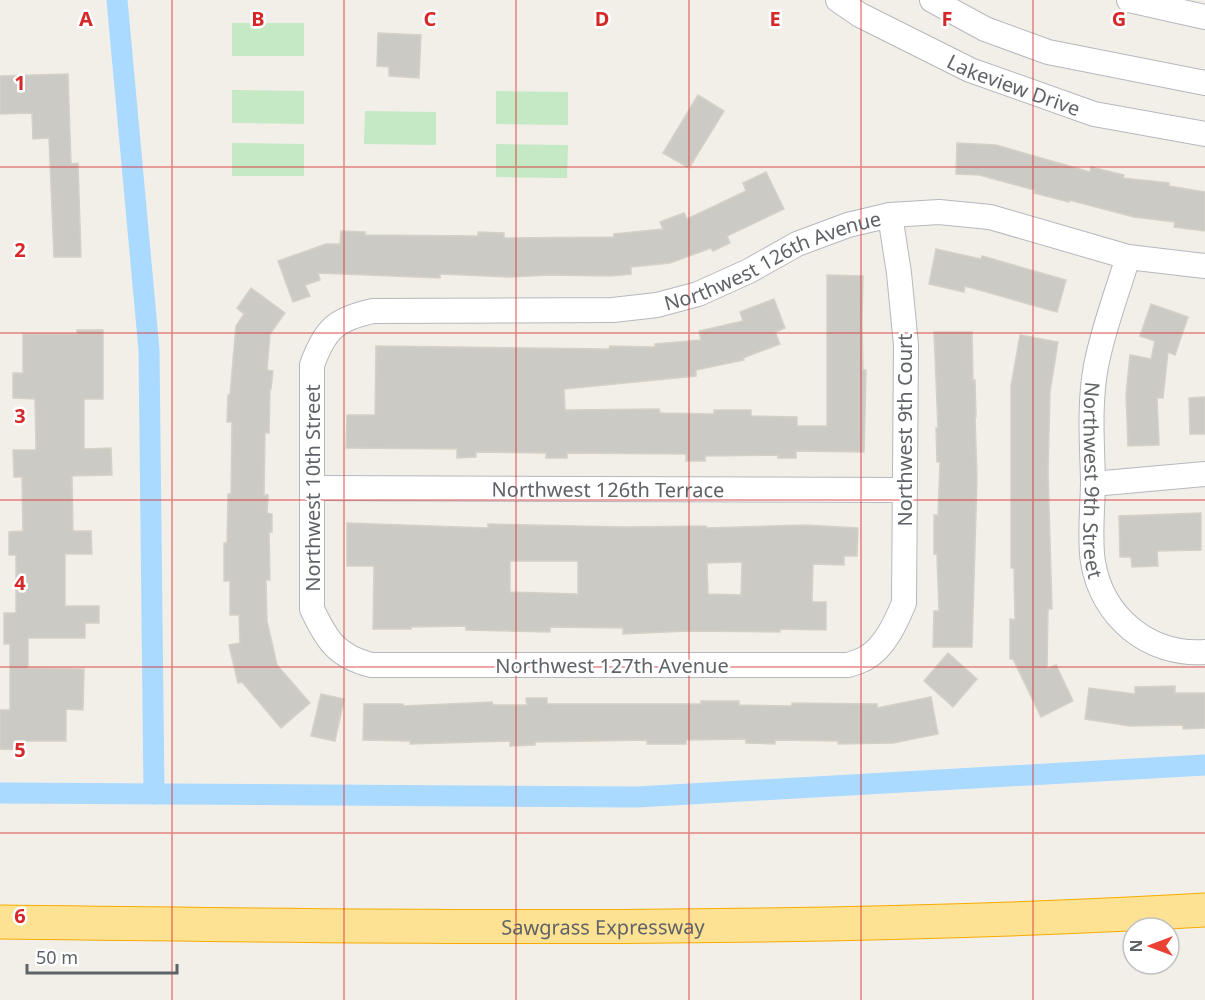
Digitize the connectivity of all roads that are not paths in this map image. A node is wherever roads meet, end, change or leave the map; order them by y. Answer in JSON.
{"nodes":[{"id":1,"x":838,"y":0,"type":"edge"},
{"id":2,"x":932,"y":0,"type":"edge"},
{"id":3,"x":1129,"y":0,"type":"edge"},
{"id":4,"x":866,"y":8,"type":"edge"},
{"id":5,"x":1205,"y":17,"type":"edge"},
{"id":6,"x":1205,"y":83,"type":"edge"},
{"id":7,"x":1205,"y":134,"type":"edge"},
{"id":8,"x":890,"y":215,"type":"junction"},
{"id":9,"x":1128,"y":257,"type":"junction"},
{"id":10,"x":1205,"y":266,"type":"edge"},
{"id":11,"x":334,"y":326,"type":"joint"},
{"id":12,"x":1205,"y":474,"type":"edge"},
{"id":13,"x":1093,"y":484,"type":"junction"},
{"id":14,"x":312,"y":488,"type":"junction"},
{"id":15,"x":904,"y":490,"type":"junction"},
{"id":16,"x":883,"y":641,"type":"joint"},
{"id":17,"x":336,"y":650,"type":"joint"},
{"id":18,"x":1205,"y":652,"type":"edge"},
{"id":19,"x":1205,"y":910,"type":"edge"},
{"id":20,"x":0,"y":922,"type":"edge"}],
"edges":[{"from":1,"to":4,"type":"street","name":"Lakeview Drive"},
{"from":2,"to":6,"type":"street","name":"Lakeview Drive"},
{"from":3,"to":5,"type":"street"},
{"from":4,"to":7,"type":"street","name":"Lakeview Drive"},
{"from":8,"to":9,"type":"street","name":"Northwest 126th Avenue"},
{"from":8,"to":11,"type":"street","name":"Northwest 126th Avenue"},
{"from":8,"to":15,"type":"street","name":"Northwest 9th Court"},
{"from":9,"to":10,"type":"street","name":"Northwest 126th Avenue"},
{"from":9,"to":13,"type":"street","name":"Northwest 9th Street"},
{"from":11,"to":14,"type":"street","name":"Northwest 10th Street"},
{"from":12,"to":13,"type":"street"},
{"from":13,"to":18,"type":"street","name":"Northwest 9th Street"},
{"from":14,"to":15,"type":"street","name":"Northwest 126th Terrace"},
{"from":14,"to":17,"type":"street","name":"Northwest 10th Street"},
{"from":15,"to":16,"type":"street","name":"Northwest 9th Court"},
{"from":16,"to":17,"type":"street","name":"Northwest 127th Avenue"},
{"from":19,"to":20,"type":"highway","name":"Sawgrass Expressway"}]}
